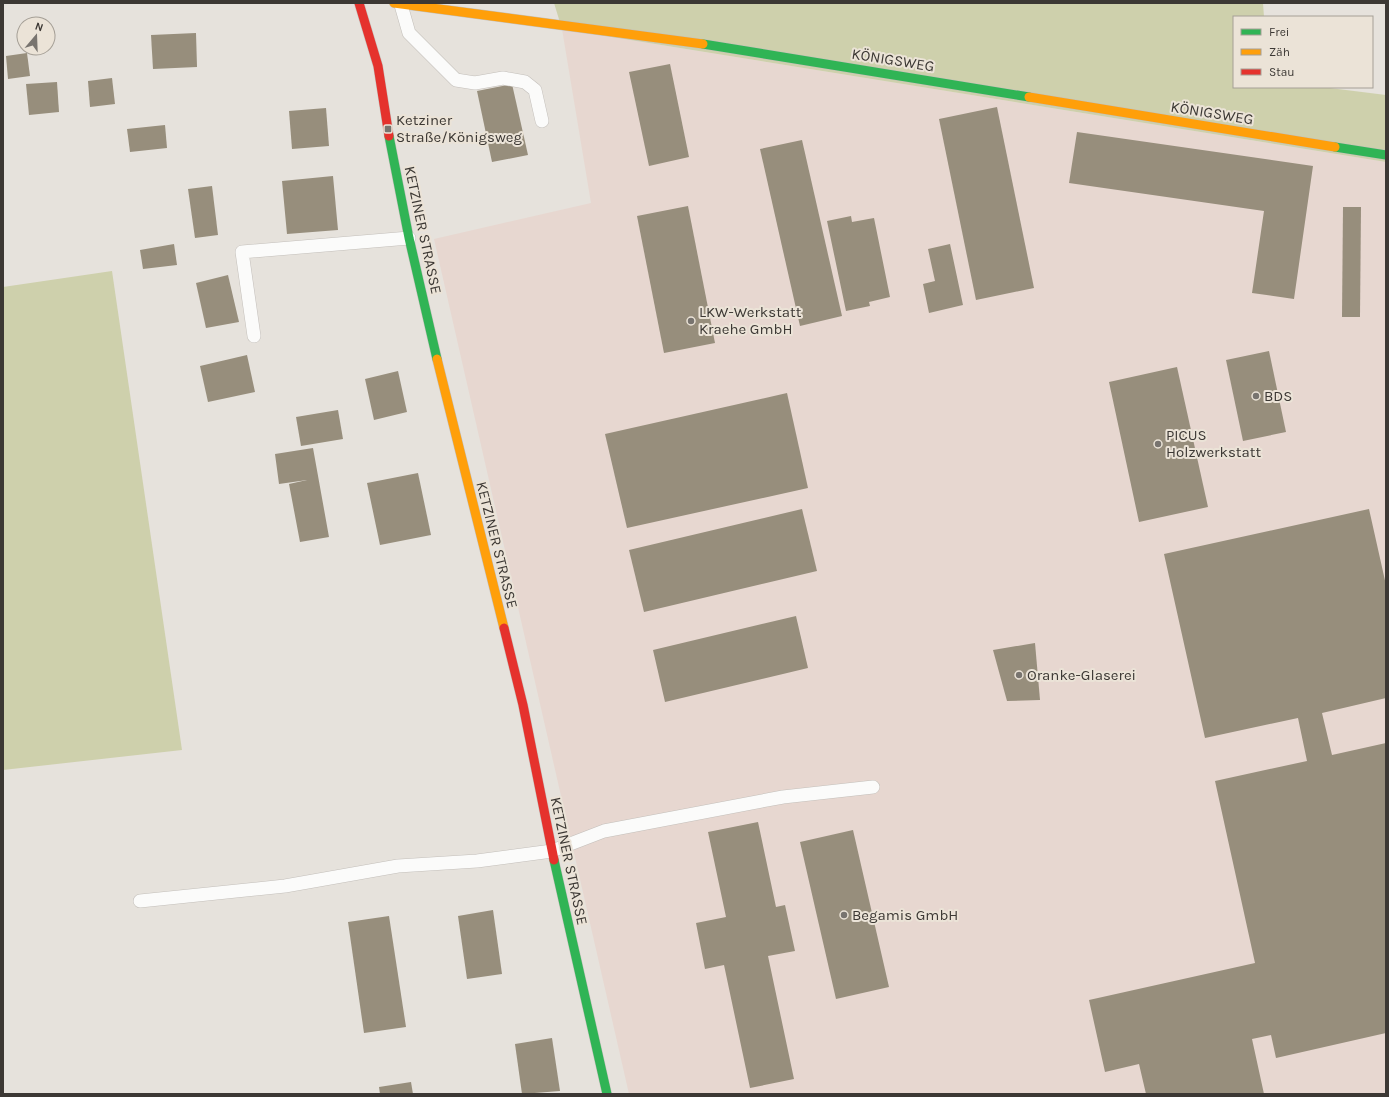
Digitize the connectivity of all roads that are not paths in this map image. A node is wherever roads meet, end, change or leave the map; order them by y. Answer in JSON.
{"nodes":[{"id":1,"x":358,"y":3,"type":"edge"},
{"id":2,"x":397,"y":4,"type":"edge"},
{"id":3,"x":542,"y":121,"type":"dead end"},
{"id":4,"x":1386,"y":155,"type":"edge"},
{"id":5,"x":410,"y":238,"type":"junction"},
{"id":6,"x":254,"y":336,"type":"dead end"},
{"id":7,"x":873,"y":787,"type":"dead end"},
{"id":8,"x":552,"y":851,"type":"junction"},
{"id":9,"x":140,"y":901,"type":"dead end"},
{"id":10,"x":607,"y":1094,"type":"edge"}],
"edges":[{"from":1,"to":5,"type":"street","name":"KETZINER STRASSE"},
{"from":2,"to":3,"type":"lane"},
{"from":2,"to":4,"type":"street","name":"KÖNIGSWEG"},
{"from":5,"to":6,"type":"lane"},
{"from":5,"to":8,"type":"street","name":"KETZINER STRASSE"},
{"from":7,"to":8,"type":"lane"},
{"from":8,"to":9,"type":"lane"},
{"from":8,"to":10,"type":"street","name":"KETZINER STRASSE"}]}
